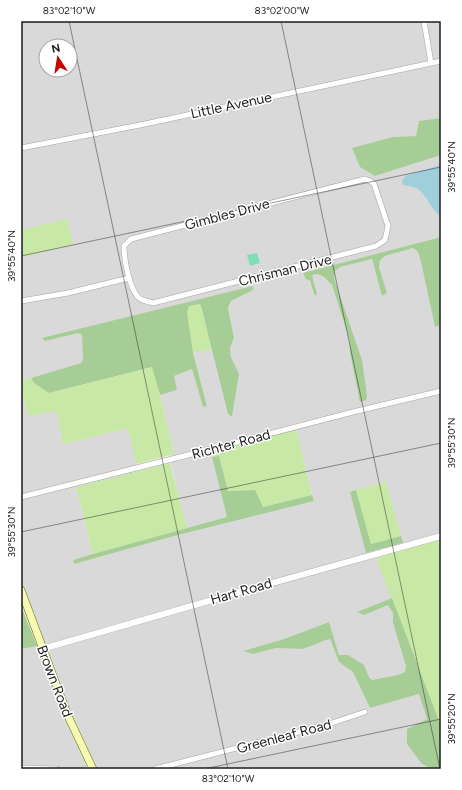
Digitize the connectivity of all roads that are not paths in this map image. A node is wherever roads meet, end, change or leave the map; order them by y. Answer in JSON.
{"nodes":[{"id":1,"x":424,"y":21,"type":"edge"},
{"id":2,"x":441,"y":61,"type":"edge"},
{"id":3,"x":431,"y":63,"type":"junction"},
{"id":4,"x":21,"y":148,"type":"edge"},
{"id":5,"x":365,"y":179,"type":"joint"},
{"id":6,"x":129,"y":278,"type":"junction"},
{"id":7,"x":21,"y":301,"type":"edge"},
{"id":8,"x":441,"y":390,"type":"edge"},
{"id":9,"x":21,"y":497,"type":"edge"},
{"id":10,"x":441,"y":536,"type":"edge"},
{"id":11,"x":21,"y":590,"type":"edge"},
{"id":12,"x":42,"y":648,"type":"junction"},
{"id":13,"x":365,"y":712,"type":"dead end"},
{"id":14,"x":21,"y":768,"type":"edge"},
{"id":15,"x":57,"y":769,"type":"edge"},
{"id":16,"x":84,"y":769,"type":"edge"},
{"id":17,"x":93,"y":769,"type":"edge"},
{"id":18,"x":155,"y":769,"type":"edge"}],
"edges":[{"from":1,"to":3,"type":"street"},
{"from":2,"to":3,"type":"street","name":"Little Avenue"},
{"from":3,"to":4,"type":"street","name":"Little Avenue"},
{"from":5,"to":6,"type":"street","name":"Gimbles Drive"},
{"from":5,"to":6,"type":"street","name":"Chrisman Drive"},
{"from":6,"to":7,"type":"street"},
{"from":8,"to":9,"type":"street","name":"Richter Road"},
{"from":10,"to":12,"type":"street","name":"Hart Road"},
{"from":11,"to":12,"type":"main road","name":"Brown Road"},
{"from":12,"to":17,"type":"main road","name":"Brown Road"},
{"from":13,"to":18,"type":"street","name":"Greenleaf Road"},
{"from":14,"to":15,"type":"street"},
{"from":16,"to":17,"type":"street"}]}
